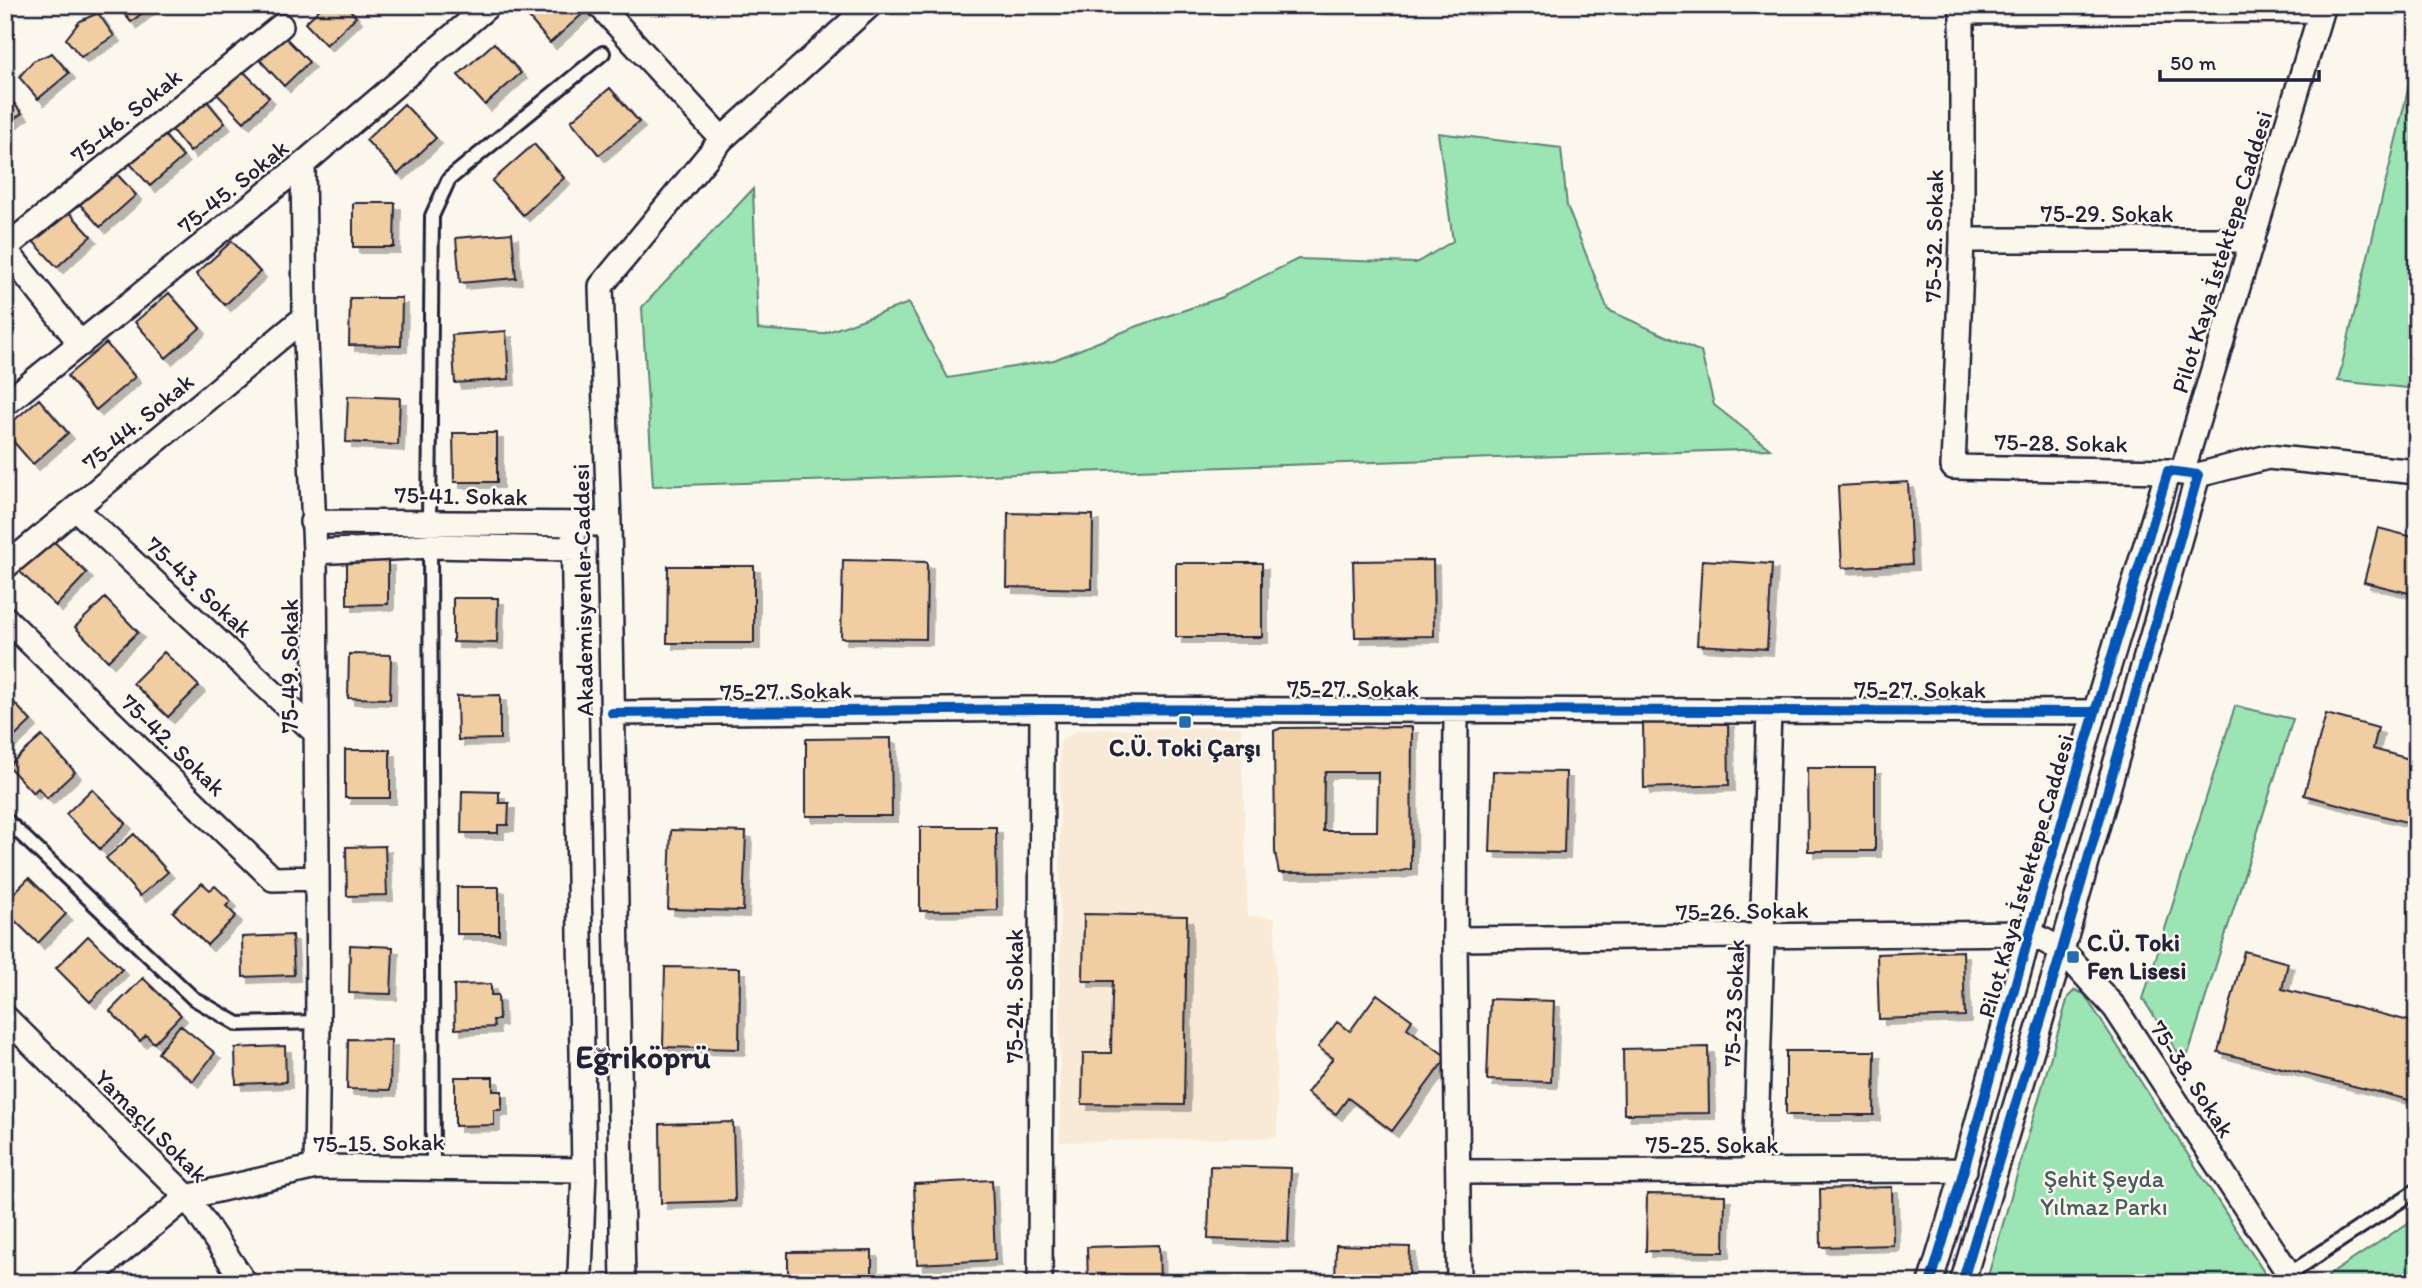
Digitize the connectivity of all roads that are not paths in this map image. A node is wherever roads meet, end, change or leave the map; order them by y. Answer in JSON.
{"nodes":[{"id":1,"x":489,"y":5,"type":"edge"},
{"id":2,"x":599,"y":5,"type":"edge"},
{"id":3,"x":870,"y":5,"type":"edge"},
{"id":4,"x":2322,"y":8,"type":"edge"},
{"id":5,"x":1962,"y":9,"type":"edge"},
{"id":6,"x":281,"y":26,"type":"dead end"},
{"id":7,"x":603,"y":53,"type":"dead end"},
{"id":8,"x":722,"y":139,"type":"junction"},
{"id":9,"x":303,"y":164,"type":"junction"},
{"id":10,"x":1962,"y":240,"type":"junction"},
{"id":11,"x":2252,"y":240,"type":"junction"},
{"id":12,"x":5,"y":248,"type":"edge"},
{"id":13,"x":305,"y":317,"type":"junction"},
{"id":14,"x":81,"y":344,"type":"junction"},
{"id":15,"x":5,"y":404,"type":"edge"},
{"id":16,"x":1953,"y":467,"type":"joint"},
{"id":17,"x":2417,"y":472,"type":"edge"},
{"id":18,"x":2183,"y":473,"type":"junction"},
{"id":19,"x":76,"y":509,"type":"junction"},
{"id":20,"x":429,"y":521,"type":"junction"},
{"id":21,"x":312,"y":522,"type":"junction"},
{"id":22,"x":573,"y":524,"type":"junction"},
{"id":23,"x":609,"y":524,"type":"junction"},
{"id":24,"x":430,"y":546,"type":"junction"},
{"id":25,"x":574,"y":549,"type":"junction"},
{"id":26,"x":315,"y":552,"type":"junction"},
{"id":27,"x":5,"y":567,"type":"edge"},
{"id":28,"x":5,"y":618,"type":"edge"},
{"id":29,"x":1042,"y":709,"type":"junction"},
{"id":30,"x":1456,"y":710,"type":"junction"},
{"id":31,"x":1769,"y":711,"type":"junction"},
{"id":32,"x":2095,"y":712,"type":"junction"},
{"id":33,"x":612,"y":713,"type":"junction"},
{"id":34,"x":316,"y":733,"type":"junction"},
{"id":35,"x":5,"y":819,"type":"edge"},
{"id":36,"x":317,"y":878,"type":"junction"},
{"id":37,"x":2030,"y":933,"type":"junction"},
{"id":38,"x":1762,"y":937,"type":"junction"},
{"id":39,"x":1455,"y":939,"type":"junction"},
{"id":40,"x":2062,"y":950,"type":"junction"},
{"id":41,"x":5,"y":1017,"type":"edge"},
{"id":42,"x":318,"y":1022,"type":"junction"},
{"id":43,"x":316,"y":1167,"type":"junction"},
{"id":44,"x":433,"y":1168,"type":"junction"},
{"id":45,"x":584,"y":1170,"type":"junction"},
{"id":46,"x":1965,"y":1170,"type":"junction"},
{"id":47,"x":1755,"y":1171,"type":"junction"},
{"id":48,"x":1458,"y":1172,"type":"junction"},
{"id":49,"x":2417,"y":1190,"type":"edge"},
{"id":50,"x":187,"y":1197,"type":"junction"},
{"id":51,"x":2289,"y":1274,"type":"joint"},
{"id":52,"x":83,"y":1283,"type":"edge"},
{"id":53,"x":245,"y":1283,"type":"edge"},
{"id":54,"x":578,"y":1283,"type":"edge"},
{"id":55,"x":623,"y":1283,"type":"edge"},
{"id":56,"x":1040,"y":1283,"type":"edge"},
{"id":57,"x":1459,"y":1283,"type":"edge"},
{"id":58,"x":1930,"y":1283,"type":"edge"},
{"id":59,"x":1962,"y":1283,"type":"edge"}],
"edges":[{"from":1,"to":9,"type":"street","name":"75-45. Sokak"},
{"from":2,"to":8,"type":"street"},
{"from":3,"to":8,"type":"street","name":"Akademisyenler Caddesi"},
{"from":4,"to":5,"type":"street"},
{"from":4,"to":11,"type":"street","name":"Pilot Kaya İstektepe Caddesi"},
{"from":5,"to":10,"type":"street","name":"75-32. Sokak"},
{"from":6,"to":12,"type":"street","name":"75-46. Sokak"},
{"from":7,"to":20,"type":"lane"},
{"from":8,"to":23,"type":"street","name":"Akademisyenler Caddesi"},
{"from":9,"to":13,"type":"street","name":"75-49. Sokak"},
{"from":9,"to":14,"type":"street","name":"75-45. Sokak"},
{"from":10,"to":11,"type":"street","name":"75-29. Sokak"},
{"from":10,"to":16,"type":"street","name":"75-32. Sokak"},
{"from":11,"to":18,"type":"street","name":"Pilot Kaya İstektepe Caddesi"},
{"from":12,"to":14,"type":"street"},
{"from":13,"to":19,"type":"street","name":"75-44. Sokak"},
{"from":13,"to":21,"type":"street","name":"75-49. Sokak"},
{"from":14,"to":15,"type":"street","name":"75-45. Sokak"},
{"from":16,"to":18,"type":"street","name":"75-28. Sokak"},
{"from":17,"to":18,"type":"street","name":"75-28. Sokak"},
{"from":18,"to":32,"type":"street","name":"Pilot Kaya İstektepe Caddesi"},
{"from":18,"to":40,"type":"street","name":"Pilot Kaya İstektepe Caddesi"},
{"from":19,"to":27,"type":"street","name":"75-44. Sokak"},
{"from":19,"to":34,"type":"street","name":"75-43. Sokak"},
{"from":20,"to":21,"type":"street","name":"75-41. Sokak"},
{"from":20,"to":22,"type":"street","name":"75-41. Sokak"},
{"from":21,"to":26,"type":"street","name":"75-49. Sokak"},
{"from":22,"to":23,"type":"street","name":"75-41. Sokak"},
{"from":22,"to":25,"type":"street","name":"Akademisyenler Caddesi"},
{"from":23,"to":33,"type":"street","name":"Akademisyenler Caddesi"},
{"from":24,"to":25,"type":"street","name":"75-41. Sokak"},
{"from":24,"to":26,"type":"street","name":"75-41. Sokak"},
{"from":24,"to":44,"type":"lane"},
{"from":25,"to":45,"type":"street","name":"Akademisyenler Caddesi"},
{"from":26,"to":34,"type":"street","name":"75-49. Sokak"},
{"from":28,"to":36,"type":"street","name":"75-42. Sokak"},
{"from":29,"to":30,"type":"street","name":"75-27. Sokak"},
{"from":29,"to":33,"type":"street","name":"75-27. Sokak"},
{"from":29,"to":56,"type":"street","name":"75-24. Sokak"},
{"from":30,"to":31,"type":"street","name":"75-27. Sokak"},
{"from":30,"to":39,"type":"street"},
{"from":31,"to":32,"type":"street","name":"75-27. Sokak"},
{"from":31,"to":38,"type":"street","name":"75-23 Sokak"},
{"from":32,"to":37,"type":"street","name":"Pilot Kaya İstektepe Caddesi"},
{"from":33,"to":55,"type":"street","name":"Akademisyenler Caddesi"},
{"from":34,"to":36,"type":"street","name":"75-49. Sokak"},
{"from":35,"to":42,"type":"lane"},
{"from":36,"to":42,"type":"street","name":"75-49. Sokak"},
{"from":37,"to":38,"type":"street","name":"75-26. Sokak"},
{"from":37,"to":40,"type":"street","name":"75-38. Sokak"},
{"from":37,"to":46,"type":"street","name":"Pilot Kaya İstektepe Caddesi"},
{"from":38,"to":39,"type":"street","name":"75-26. Sokak"},
{"from":38,"to":47,"type":"street","name":"75-23 Sokak"},
{"from":39,"to":48,"type":"street"},
{"from":40,"to":51,"type":"street","name":"75-38. Sokak"},
{"from":40,"to":59,"type":"street","name":"Pilot Kaya İstektepe Caddesi"},
{"from":41,"to":50,"type":"street","name":"Yamaçlı Sokak"},
{"from":42,"to":43,"type":"street","name":"75-49. Sokak"},
{"from":43,"to":44,"type":"street","name":"75-15. Sokak"},
{"from":43,"to":50,"type":"street","name":"75-15. Sokak"},
{"from":44,"to":45,"type":"street","name":"75-15. Sokak"},
{"from":45,"to":54,"type":"street","name":"Akademisyenler Caddesi"},
{"from":46,"to":47,"type":"street","name":"75-25. Sokak"},
{"from":46,"to":58,"type":"street","name":"Pilot Kaya İstektepe Caddesi"},
{"from":47,"to":48,"type":"street","name":"75-25. Sokak"},
{"from":48,"to":57,"type":"street"},
{"from":49,"to":51,"type":"lane"},
{"from":50,"to":52,"type":"street","name":"75-15. Sokak"},
{"from":50,"to":53,"type":"street","name":"Yamaçlı Sokak"}]}
